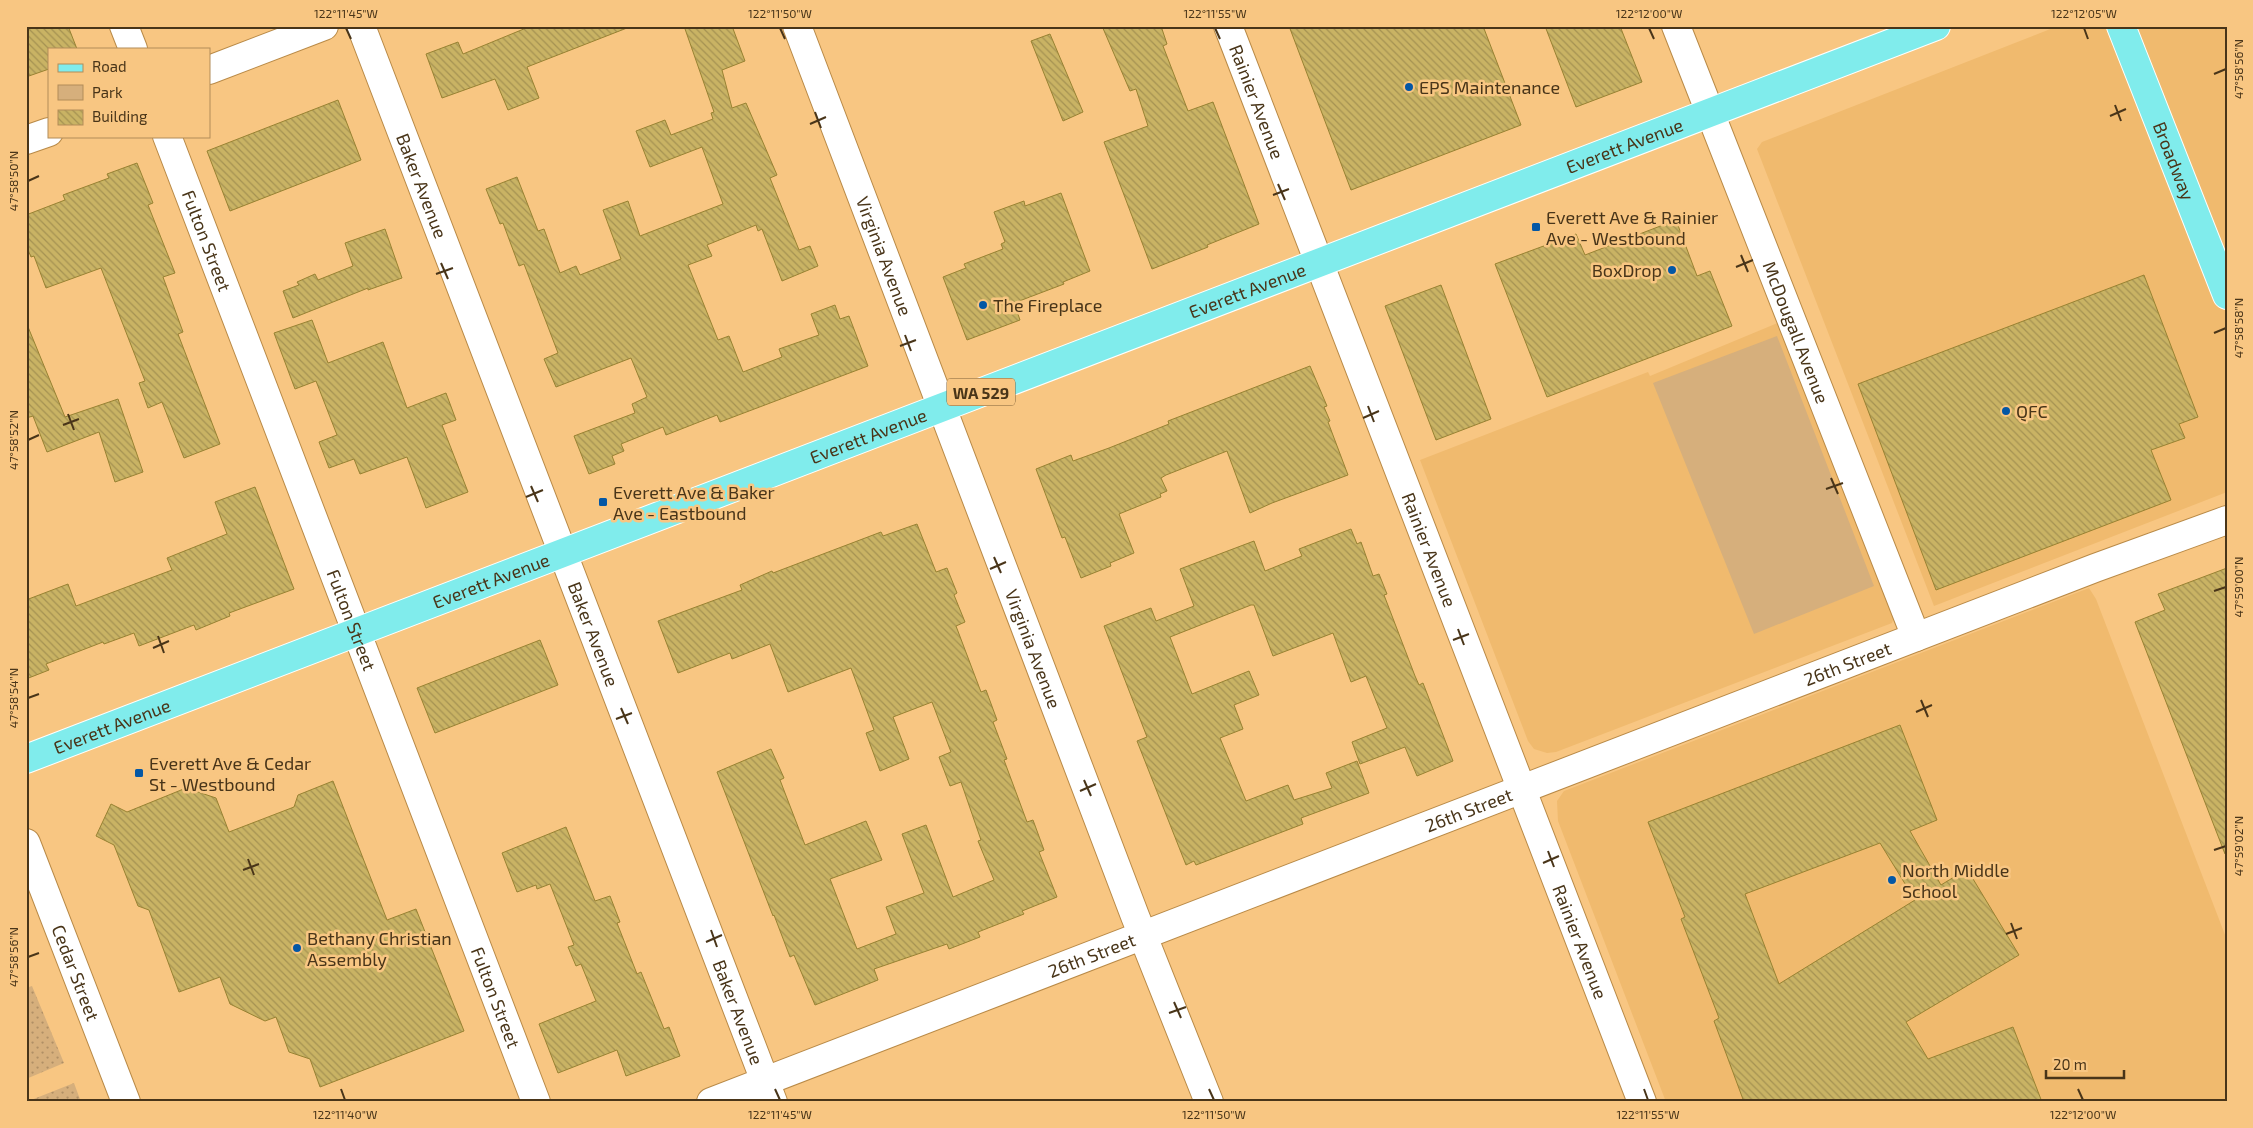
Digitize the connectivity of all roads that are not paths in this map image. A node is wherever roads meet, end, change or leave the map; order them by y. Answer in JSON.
{"nodes":[{"id":1,"x":124,"y":26,"type":"edge"},
{"id":2,"x":324,"y":26,"type":"edge"},
{"id":3,"x":361,"y":26,"type":"edge"},
{"id":4,"x":797,"y":26,"type":"edge"},
{"id":5,"x":1228,"y":26,"type":"edge"},
{"id":6,"x":1676,"y":26,"type":"edge"},
{"id":7,"x":1936,"y":26,"type":"edge"},
{"id":8,"x":2121,"y":26,"type":"edge"},
{"id":9,"x":133,"y":48,"type":"edge"},
{"id":10,"x":210,"y":70,"type":"edge"},
{"id":11,"x":1710,"y":113,"type":"junction"},
{"id":12,"x":48,"y":132,"type":"edge"},
{"id":13,"x":168,"y":138,"type":"edge"},
{"id":14,"x":26,"y":140,"type":"edge"},
{"id":15,"x":1319,"y":263,"type":"junction"},
{"id":16,"x":2227,"y":296,"type":"edge"},
{"id":17,"x":941,"y":408,"type":"junction"},
{"id":18,"x":2227,"y":520,"type":"edge"},
{"id":19,"x":562,"y":554,"type":"junction"},
{"id":20,"x":355,"y":632,"type":"junction"},
{"id":21,"x":1916,"y":637,"type":"junction"},
{"id":22,"x":26,"y":759,"type":"edge"},
{"id":23,"x":1522,"y":789,"type":"junction"},
{"id":24,"x":26,"y":843,"type":"edge"},
{"id":25,"x":1143,"y":935,"type":"junction"},
{"id":26,"x":769,"y":1091,"type":"edge"},
{"id":27,"x":126,"y":1102,"type":"edge"},
{"id":28,"x":536,"y":1102,"type":"edge"},
{"id":29,"x":711,"y":1102,"type":"edge"},
{"id":30,"x":1209,"y":1102,"type":"edge"},
{"id":31,"x":1642,"y":1102,"type":"edge"}],
"edges":[{"from":1,"to":9,"type":"street"},
{"from":2,"to":10,"type":"street"},
{"from":3,"to":19,"type":"street","name":"Baker Avenue"},
{"from":4,"to":17,"type":"street","name":"Virginia Avenue"},
{"from":5,"to":15,"type":"street","name":"Rainier Avenue"},
{"from":6,"to":11,"type":"street","name":"McDougall Avenue"},
{"from":7,"to":11,"type":"main road","name":"Everett Avenue","number":"WA 529"},
{"from":8,"to":16,"type":"main road","name":"Broadway"},
{"from":11,"to":15,"type":"main road","name":"Everett Avenue","number":"WA 529"},
{"from":11,"to":21,"type":"street","name":"McDougall Avenue"},
{"from":12,"to":14,"type":"street"},
{"from":13,"to":20,"type":"street","name":"Fulton Street"},
{"from":15,"to":17,"type":"main road","name":"Everett Avenue","number":"WA 529"},
{"from":15,"to":23,"type":"street","name":"Rainier Avenue"},
{"from":17,"to":19,"type":"main road","name":"Everett Avenue","number":"WA 529"},
{"from":17,"to":25,"type":"street","name":"Virginia Avenue"},
{"from":18,"to":21,"type":"street","name":"26th Street"},
{"from":19,"to":20,"type":"main road","name":"Everett Avenue","number":"WA 529"},
{"from":19,"to":26,"type":"street","name":"Baker Avenue"},
{"from":20,"to":22,"type":"main road","name":"Everett Avenue","number":"WA 529"},
{"from":20,"to":28,"type":"street","name":"Fulton Street"},
{"from":21,"to":23,"type":"street","name":"26th Street"},
{"from":23,"to":25,"type":"street","name":"26th Street"},
{"from":23,"to":31,"type":"street","name":"Rainier Avenue"},
{"from":24,"to":27,"type":"street","name":"Cedar Street"},
{"from":25,"to":26,"type":"street","name":"26th Street"},
{"from":25,"to":30,"type":"street","name":"Virginia Avenue"},
{"from":26,"to":29,"type":"street","name":"26th Street"}]}
